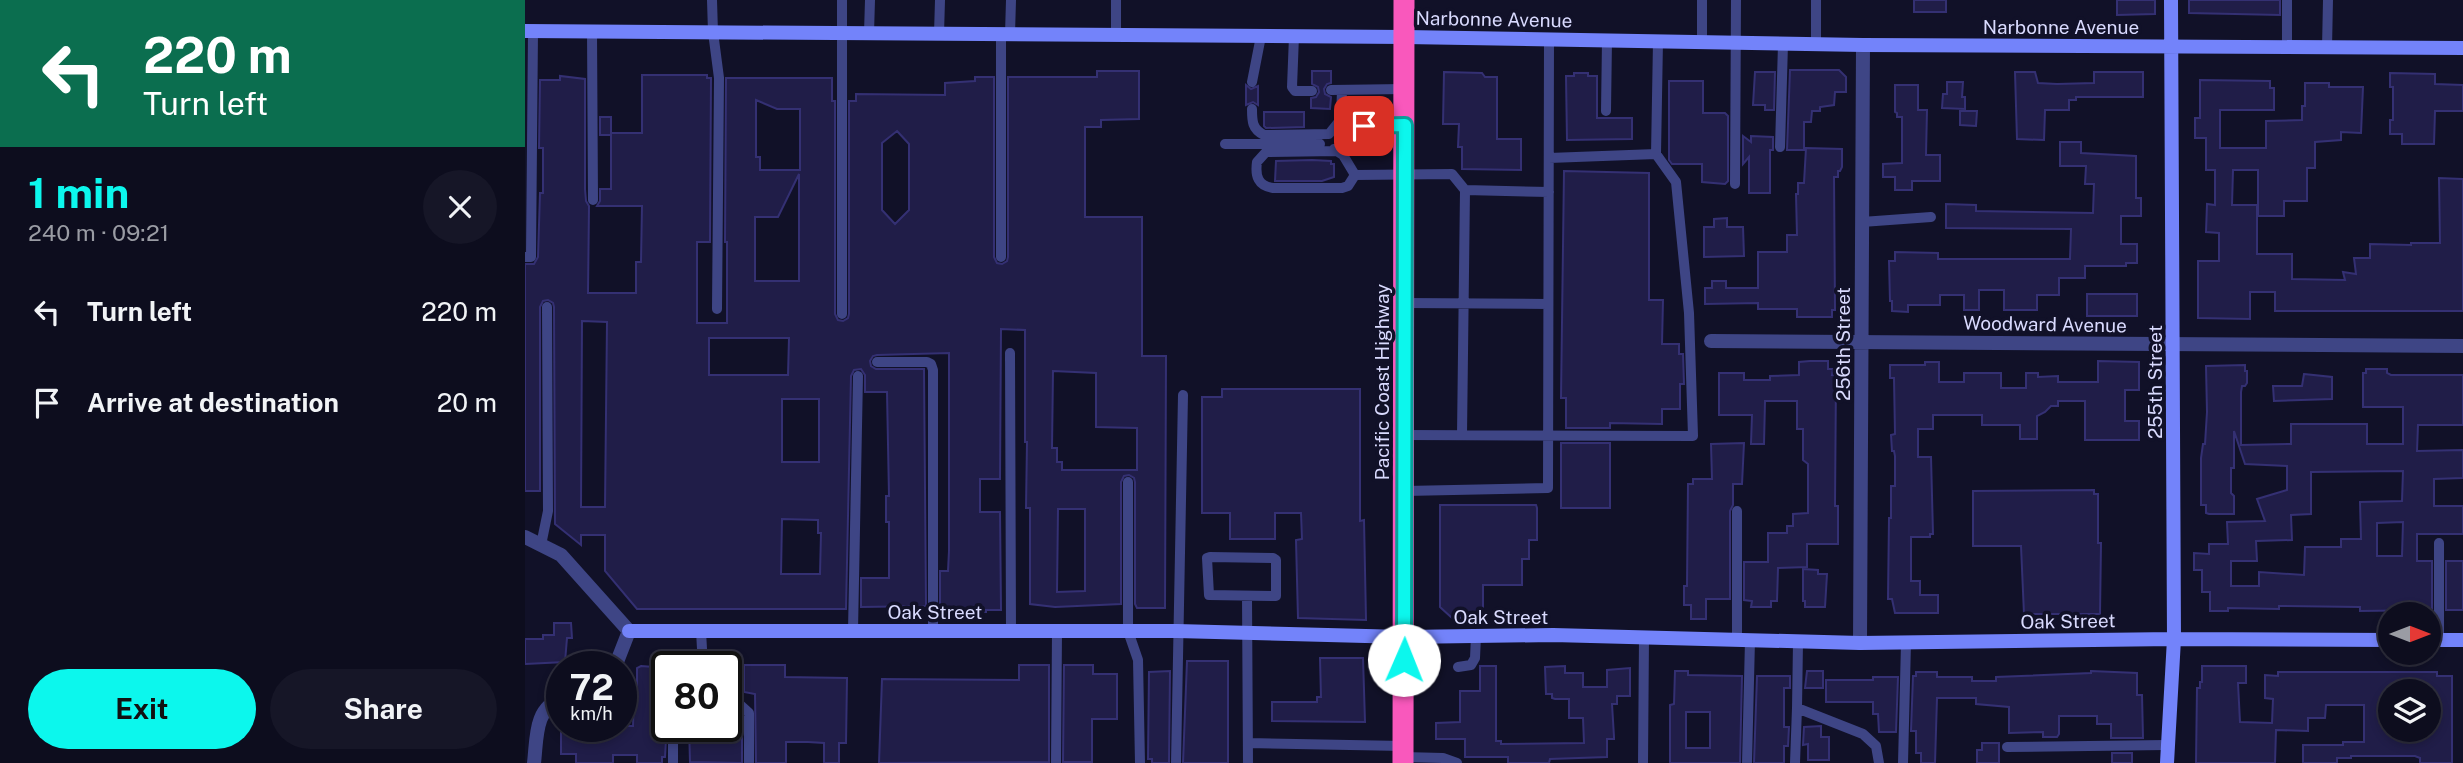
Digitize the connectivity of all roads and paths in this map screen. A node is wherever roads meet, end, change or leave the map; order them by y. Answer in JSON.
{"nodes":[{"id":1,"x":712,"y":0,"type":"edge"},
{"id":2,"x":842,"y":0,"type":"edge"},
{"id":3,"x":870,"y":0,"type":"edge"},
{"id":4,"x":940,"y":0,"type":"edge"},
{"id":5,"x":1011,"y":0,"type":"edge"},
{"id":6,"x":1116,"y":0,"type":"edge"},
{"id":7,"x":1404,"y":0,"type":"edge"},
{"id":8,"x":1702,"y":0,"type":"edge"},
{"id":9,"x":1736,"y":0,"type":"edge"},
{"id":10,"x":1816,"y":0,"type":"edge"},
{"id":11,"x":2171,"y":0,"type":"edge"},
{"id":12,"x":2287,"y":0,"type":"edge"},
{"id":13,"x":2328,"y":0,"type":"edge"},
{"id":14,"x":529,"y":31,"type":"edge"},
{"id":15,"x":592,"y":31,"type":"junction"},
{"id":16,"x":713,"y":32,"type":"junction"},
{"id":17,"x":842,"y":33,"type":"junction"},
{"id":18,"x":869,"y":33,"type":"junction"},
{"id":19,"x":939,"y":34,"type":"junction"},
{"id":20,"x":1006,"y":34,"type":"junction"},
{"id":21,"x":1116,"y":35,"type":"junction"},
{"id":22,"x":1261,"y":36,"type":"junction"},
{"id":23,"x":1294,"y":36,"type":"junction"},
{"id":24,"x":1405,"y":37,"type":"junction"},
{"id":25,"x":1549,"y":39,"type":"junction"},
{"id":26,"x":1607,"y":40,"type":"junction"},
{"id":27,"x":1658,"y":41,"type":"junction"},
{"id":28,"x":1702,"y":42,"type":"junction"},
{"id":29,"x":1735,"y":43,"type":"junction"},
{"id":30,"x":1783,"y":44,"type":"junction"},
{"id":31,"x":1816,"y":44,"type":"junction"},
{"id":32,"x":1863,"y":45,"type":"junction"},
{"id":33,"x":2171,"y":47,"type":"junction"},
{"id":34,"x":2287,"y":47,"type":"junction"},
{"id":35,"x":2327,"y":48,"type":"junction"},
{"id":36,"x":2463,"y":48,"type":"edge"},
{"id":37,"x":1252,"y":82,"type":"dead end"},
{"id":38,"x":1405,"y":89,"type":"junction"},
{"id":39,"x":1312,"y":90,"type":"dead end"},
{"id":40,"x":1252,"y":109,"type":"dead end"},
{"id":41,"x":1607,"y":111,"type":"dead end"},
{"id":42,"x":1342,"y":119,"type":"junction"},
{"id":43,"x":1405,"y":125,"type":"junction"},
{"id":44,"x":1225,"y":144,"type":"dead end"},
{"id":45,"x":1780,"y":147,"type":"dead end"},
{"id":46,"x":1337,"y":151,"type":"junction"},
{"id":47,"x":1656,"y":154,"type":"junction"},
{"id":48,"x":1549,"y":158,"type":"junction"},
{"id":49,"x":1355,"y":175,"type":"junction"},
{"id":50,"x":1405,"y":175,"type":"junction"},
{"id":51,"x":1735,"y":184,"type":"dead end"},
{"id":52,"x":1465,"y":190,"type":"junction"},
{"id":53,"x":1549,"y":192,"type":"junction"},
{"id":54,"x":593,"y":200,"type":"dead end"},
{"id":55,"x":1931,"y":217,"type":"dead end"},
{"id":56,"x":1862,"y":222,"type":"junction"},
{"id":57,"x":525,"y":257,"type":"edge"},
{"id":58,"x":1001,"y":257,"type":"dead end"},
{"id":59,"x":1405,"y":303,"type":"junction"},
{"id":60,"x":1464,"y":303,"type":"junction"},
{"id":61,"x":1548,"y":304,"type":"junction"},
{"id":62,"x":547,"y":307,"type":"dead end"},
{"id":63,"x":717,"y":309,"type":"dead end"},
{"id":64,"x":842,"y":314,"type":"dead end"},
{"id":65,"x":1711,"y":341,"type":"dead end"},
{"id":66,"x":1862,"y":341,"type":"junction"},
{"id":67,"x":2174,"y":345,"type":"junction"},
{"id":68,"x":2463,"y":346,"type":"edge"},
{"id":69,"x":1010,"y":353,"type":"dead end"},
{"id":70,"x":877,"y":362,"type":"dead end"},
{"id":71,"x":858,"y":376,"type":"dead end"},
{"id":72,"x":1182,"y":395,"type":"dead end"},
{"id":73,"x":1405,"y":435,"type":"junction"},
{"id":74,"x":1462,"y":435,"type":"junction"},
{"id":75,"x":1547,"y":435,"type":"junction"},
{"id":76,"x":1128,"y":482,"type":"dead end"},
{"id":77,"x":1405,"y":491,"type":"junction"},
{"id":78,"x":1737,"y":510,"type":"dead end"},
{"id":79,"x":525,"y":537,"type":"edge"},
{"id":80,"x":2439,"y":543,"type":"dead end"},
{"id":81,"x":541,"y":545,"type":"junction"},
{"id":82,"x":1247,"y":597,"type":"junction"},
{"id":83,"x":2436,"y":602,"type":"edge"},
{"id":84,"x":629,"y":631,"type":"junction"},
{"id":85,"x":701,"y":631,"type":"junction"},
{"id":86,"x":853,"y":631,"type":"junction"},
{"id":87,"x":933,"y":631,"type":"junction"},
{"id":88,"x":1011,"y":631,"type":"junction"},
{"id":89,"x":1057,"y":631,"type":"junction"},
{"id":90,"x":1128,"y":631,"type":"junction"},
{"id":91,"x":1177,"y":631,"type":"junction"},
{"id":92,"x":1249,"y":634,"type":"junction"},
{"id":93,"x":1476,"y":636,"type":"junction"},
{"id":94,"x":1404,"y":637,"type":"junction"},
{"id":95,"x":1644,"y":638,"type":"junction"},
{"id":96,"x":2174,"y":639,"type":"junction"},
{"id":97,"x":1744,"y":640,"type":"junction"},
{"id":98,"x":2378,"y":640,"type":"edge"},
{"id":99,"x":2441,"y":640,"type":"edge"},
{"id":100,"x":2463,"y":640,"type":"edge"},
{"id":101,"x":1798,"y":642,"type":"junction"},
{"id":102,"x":1860,"y":643,"type":"junction"},
{"id":103,"x":1906,"y":643,"type":"junction"},
{"id":104,"x":621,"y":651,"type":"edge"},
{"id":105,"x":702,"y":651,"type":"edge"},
{"id":106,"x":1458,"y":667,"type":"dead end"},
{"id":107,"x":742,"y":707,"type":"edge"},
{"id":108,"x":546,"y":708,"type":"edge"},
{"id":109,"x":1797,"y":708,"type":"junction"},
{"id":110,"x":673,"y":742,"type":"edge"},
{"id":111,"x":1248,"y":743,"type":"junction"},
{"id":112,"x":2166,"y":745,"type":"junction"},
{"id":113,"x":2007,"y":747,"type":"dead end"},
{"id":114,"x":1403,"y":755,"type":"edge"},
{"id":115,"x":534,"y":763,"type":"edge"},
{"id":116,"x":673,"y":763,"type":"edge"},
{"id":117,"x":749,"y":763,"type":"edge"},
{"id":118,"x":1056,"y":763,"type":"edge"},
{"id":119,"x":1140,"y":763,"type":"edge"},
{"id":120,"x":1176,"y":763,"type":"edge"},
{"id":121,"x":1248,"y":763,"type":"edge"},
{"id":122,"x":1457,"y":763,"type":"edge"},
{"id":123,"x":1643,"y":763,"type":"edge"},
{"id":124,"x":1747,"y":763,"type":"edge"},
{"id":125,"x":1795,"y":763,"type":"edge"},
{"id":126,"x":1879,"y":763,"type":"edge"},
{"id":127,"x":1903,"y":763,"type":"edge"},
{"id":128,"x":2167,"y":763,"type":"edge"}],
"edges":[{"from":1,"to":16,"type":"lane"},
{"from":2,"to":17,"type":"lane"},
{"from":3,"to":18,"type":"lane"},
{"from":4,"to":19,"type":"lane"},
{"from":5,"to":20,"type":"lane"},
{"from":6,"to":21,"type":"lane"},
{"from":7,"to":24,"type":"highway","name":"Pacific Coast Highway"},
{"from":8,"to":28,"type":"lane"},
{"from":9,"to":29,"type":"lane"},
{"from":10,"to":31,"type":"lane"},
{"from":11,"to":33,"type":"street","name":"255th Street"},
{"from":12,"to":34,"type":"lane"},
{"from":13,"to":35,"type":"lane"},
{"from":14,"to":15,"type":"street","name":"Narbonne Avenue"},
{"from":14,"to":57,"type":"lane"},
{"from":15,"to":16,"type":"street","name":"Narbonne Avenue"},
{"from":15,"to":54,"type":"lane"},
{"from":16,"to":17,"type":"street","name":"Narbonne Avenue"},
{"from":16,"to":63,"type":"lane"},
{"from":17,"to":18,"type":"street","name":"Narbonne Avenue"},
{"from":17,"to":64,"type":"lane"},
{"from":18,"to":19,"type":"street","name":"Narbonne Avenue"},
{"from":19,"to":20,"type":"street","name":"Narbonne Avenue"},
{"from":20,"to":21,"type":"street","name":"Narbonne Avenue"},
{"from":20,"to":58,"type":"lane"},
{"from":21,"to":22,"type":"street","name":"Narbonne Avenue"},
{"from":22,"to":23,"type":"street","name":"Narbonne Avenue"},
{"from":22,"to":37,"type":"lane"},
{"from":23,"to":24,"type":"street","name":"Narbonne Avenue"},
{"from":23,"to":39,"type":"lane"},
{"from":24,"to":25,"type":"street","name":"Narbonne Avenue"},
{"from":24,"to":38,"type":"highway","name":"Pacific Coast Highway"},
{"from":25,"to":26,"type":"street","name":"Narbonne Avenue"},
{"from":25,"to":48,"type":"lane"},
{"from":26,"to":27,"type":"street","name":"Narbonne Avenue"},
{"from":26,"to":41,"type":"lane"},
{"from":27,"to":28,"type":"street","name":"Narbonne Avenue"},
{"from":27,"to":47,"type":"lane"},
{"from":28,"to":29,"type":"street","name":"Narbonne Avenue"},
{"from":29,"to":30,"type":"street","name":"Narbonne Avenue"},
{"from":29,"to":51,"type":"lane"},
{"from":30,"to":31,"type":"street","name":"Narbonne Avenue"},
{"from":30,"to":45,"type":"lane"},
{"from":31,"to":32,"type":"street","name":"Narbonne Avenue"},
{"from":32,"to":33,"type":"street","name":"Narbonne Avenue"},
{"from":32,"to":56,"type":"street","name":"256th Street"},
{"from":33,"to":34,"type":"street","name":"Narbonne Avenue"},
{"from":33,"to":67,"type":"street","name":"255th Street"},
{"from":34,"to":35,"type":"street","name":"Narbonne Avenue"},
{"from":35,"to":36,"type":"street","name":"Narbonne Avenue"},
{"from":38,"to":42,"type":"lane"},
{"from":38,"to":43,"type":"highway","name":"Pacific Coast Highway"},
{"from":40,"to":42,"type":"lane"},
{"from":42,"to":43,"type":"lane"},
{"from":43,"to":50,"type":"highway","name":"Pacific Coast Highway"},
{"from":44,"to":46,"type":"lane"},
{"from":46,"to":49,"type":"lane"},
{"from":46,"to":49,"type":"lane"},
{"from":47,"to":48,"type":"lane"},
{"from":47,"to":75,"type":"lane"},
{"from":48,"to":53,"type":"lane"},
{"from":49,"to":50,"type":"lane"},
{"from":50,"to":52,"type":"lane"},
{"from":50,"to":59,"type":"highway","name":"Pacific Coast Highway"},
{"from":52,"to":53,"type":"lane"},
{"from":52,"to":60,"type":"lane"},
{"from":53,"to":61,"type":"lane"},
{"from":55,"to":56,"type":"lane"},
{"from":56,"to":66,"type":"street","name":"256th Street"},
{"from":59,"to":60,"type":"lane"},
{"from":59,"to":73,"type":"highway","name":"Pacific Coast Highway"},
{"from":60,"to":61,"type":"lane"},
{"from":60,"to":74,"type":"lane"},
{"from":61,"to":75,"type":"lane"},
{"from":62,"to":81,"type":"lane"},
{"from":65,"to":66,"type":"street","name":"Woodward Avenue"},
{"from":66,"to":67,"type":"street","name":"Woodward Avenue"},
{"from":66,"to":102,"type":"street","name":"256th Street"},
{"from":67,"to":68,"type":"street","name":"Woodward Avenue"},
{"from":67,"to":96,"type":"street","name":"255th Street"},
{"from":69,"to":88,"type":"lane"},
{"from":70,"to":87,"type":"lane"},
{"from":71,"to":86,"type":"lane"},
{"from":72,"to":91,"type":"lane"},
{"from":73,"to":74,"type":"lane"},
{"from":73,"to":77,"type":"highway","name":"Pacific Coast Highway"},
{"from":74,"to":75,"type":"lane"},
{"from":75,"to":77,"type":"lane"},
{"from":76,"to":90,"type":"lane"},
{"from":77,"to":94,"type":"highway","name":"Pacific Coast Highway"},
{"from":78,"to":97,"type":"lane"},
{"from":79,"to":81,"type":"street"},
{"from":80,"to":83,"type":"lane"},
{"from":81,"to":84,"type":"street"},
{"from":82,"to":82,"type":"lane"},
{"from":82,"to":92,"type":"lane"},
{"from":84,"to":85,"type":"street","name":"Oak Street"},
{"from":84,"to":104,"type":"street"},
{"from":85,"to":86,"type":"street","name":"Oak Street"},
{"from":85,"to":105,"type":"lane"},
{"from":86,"to":87,"type":"street","name":"Oak Street"},
{"from":87,"to":88,"type":"street","name":"Oak Street"},
{"from":88,"to":89,"type":"street","name":"Oak Street"},
{"from":89,"to":90,"type":"street","name":"Oak Street"},
{"from":89,"to":118,"type":"lane"},
{"from":90,"to":91,"type":"street","name":"Oak Street"},
{"from":90,"to":119,"type":"lane"},
{"from":91,"to":92,"type":"street","name":"Oak Street"},
{"from":91,"to":120,"type":"lane"},
{"from":92,"to":94,"type":"street","name":"Oak Street"},
{"from":92,"to":111,"type":"lane"},
{"from":93,"to":94,"type":"street","name":"Oak Street"},
{"from":93,"to":95,"type":"street","name":"Oak Street"},
{"from":93,"to":106,"type":"lane"},
{"from":94,"to":114,"type":"highway","name":"Pacific Coast Highway"},
{"from":95,"to":97,"type":"street","name":"Oak Street"},
{"from":95,"to":123,"type":"lane"},
{"from":96,"to":98,"type":"street","name":"Oak Street"},
{"from":96,"to":103,"type":"street","name":"Oak Street"},
{"from":96,"to":112,"type":"street","name":"255th Street"},
{"from":97,"to":101,"type":"street","name":"Oak Street"},
{"from":97,"to":124,"type":"lane"},
{"from":99,"to":100,"type":"street"},
{"from":101,"to":102,"type":"street","name":"Oak Street"},
{"from":101,"to":109,"type":"lane"},
{"from":102,"to":103,"type":"street","name":"Oak Street"},
{"from":103,"to":127,"type":"lane"},
{"from":107,"to":117,"type":"lane"},
{"from":108,"to":115,"type":"street"},
{"from":109,"to":125,"type":"lane"},
{"from":109,"to":126,"type":"lane"},
{"from":110,"to":116,"type":"lane"},
{"from":111,"to":114,"type":"lane"},
{"from":111,"to":121,"type":"lane"},
{"from":112,"to":113,"type":"lane"},
{"from":112,"to":128,"type":"street","name":"255th Street"},
{"from":114,"to":122,"type":"lane"}]}
